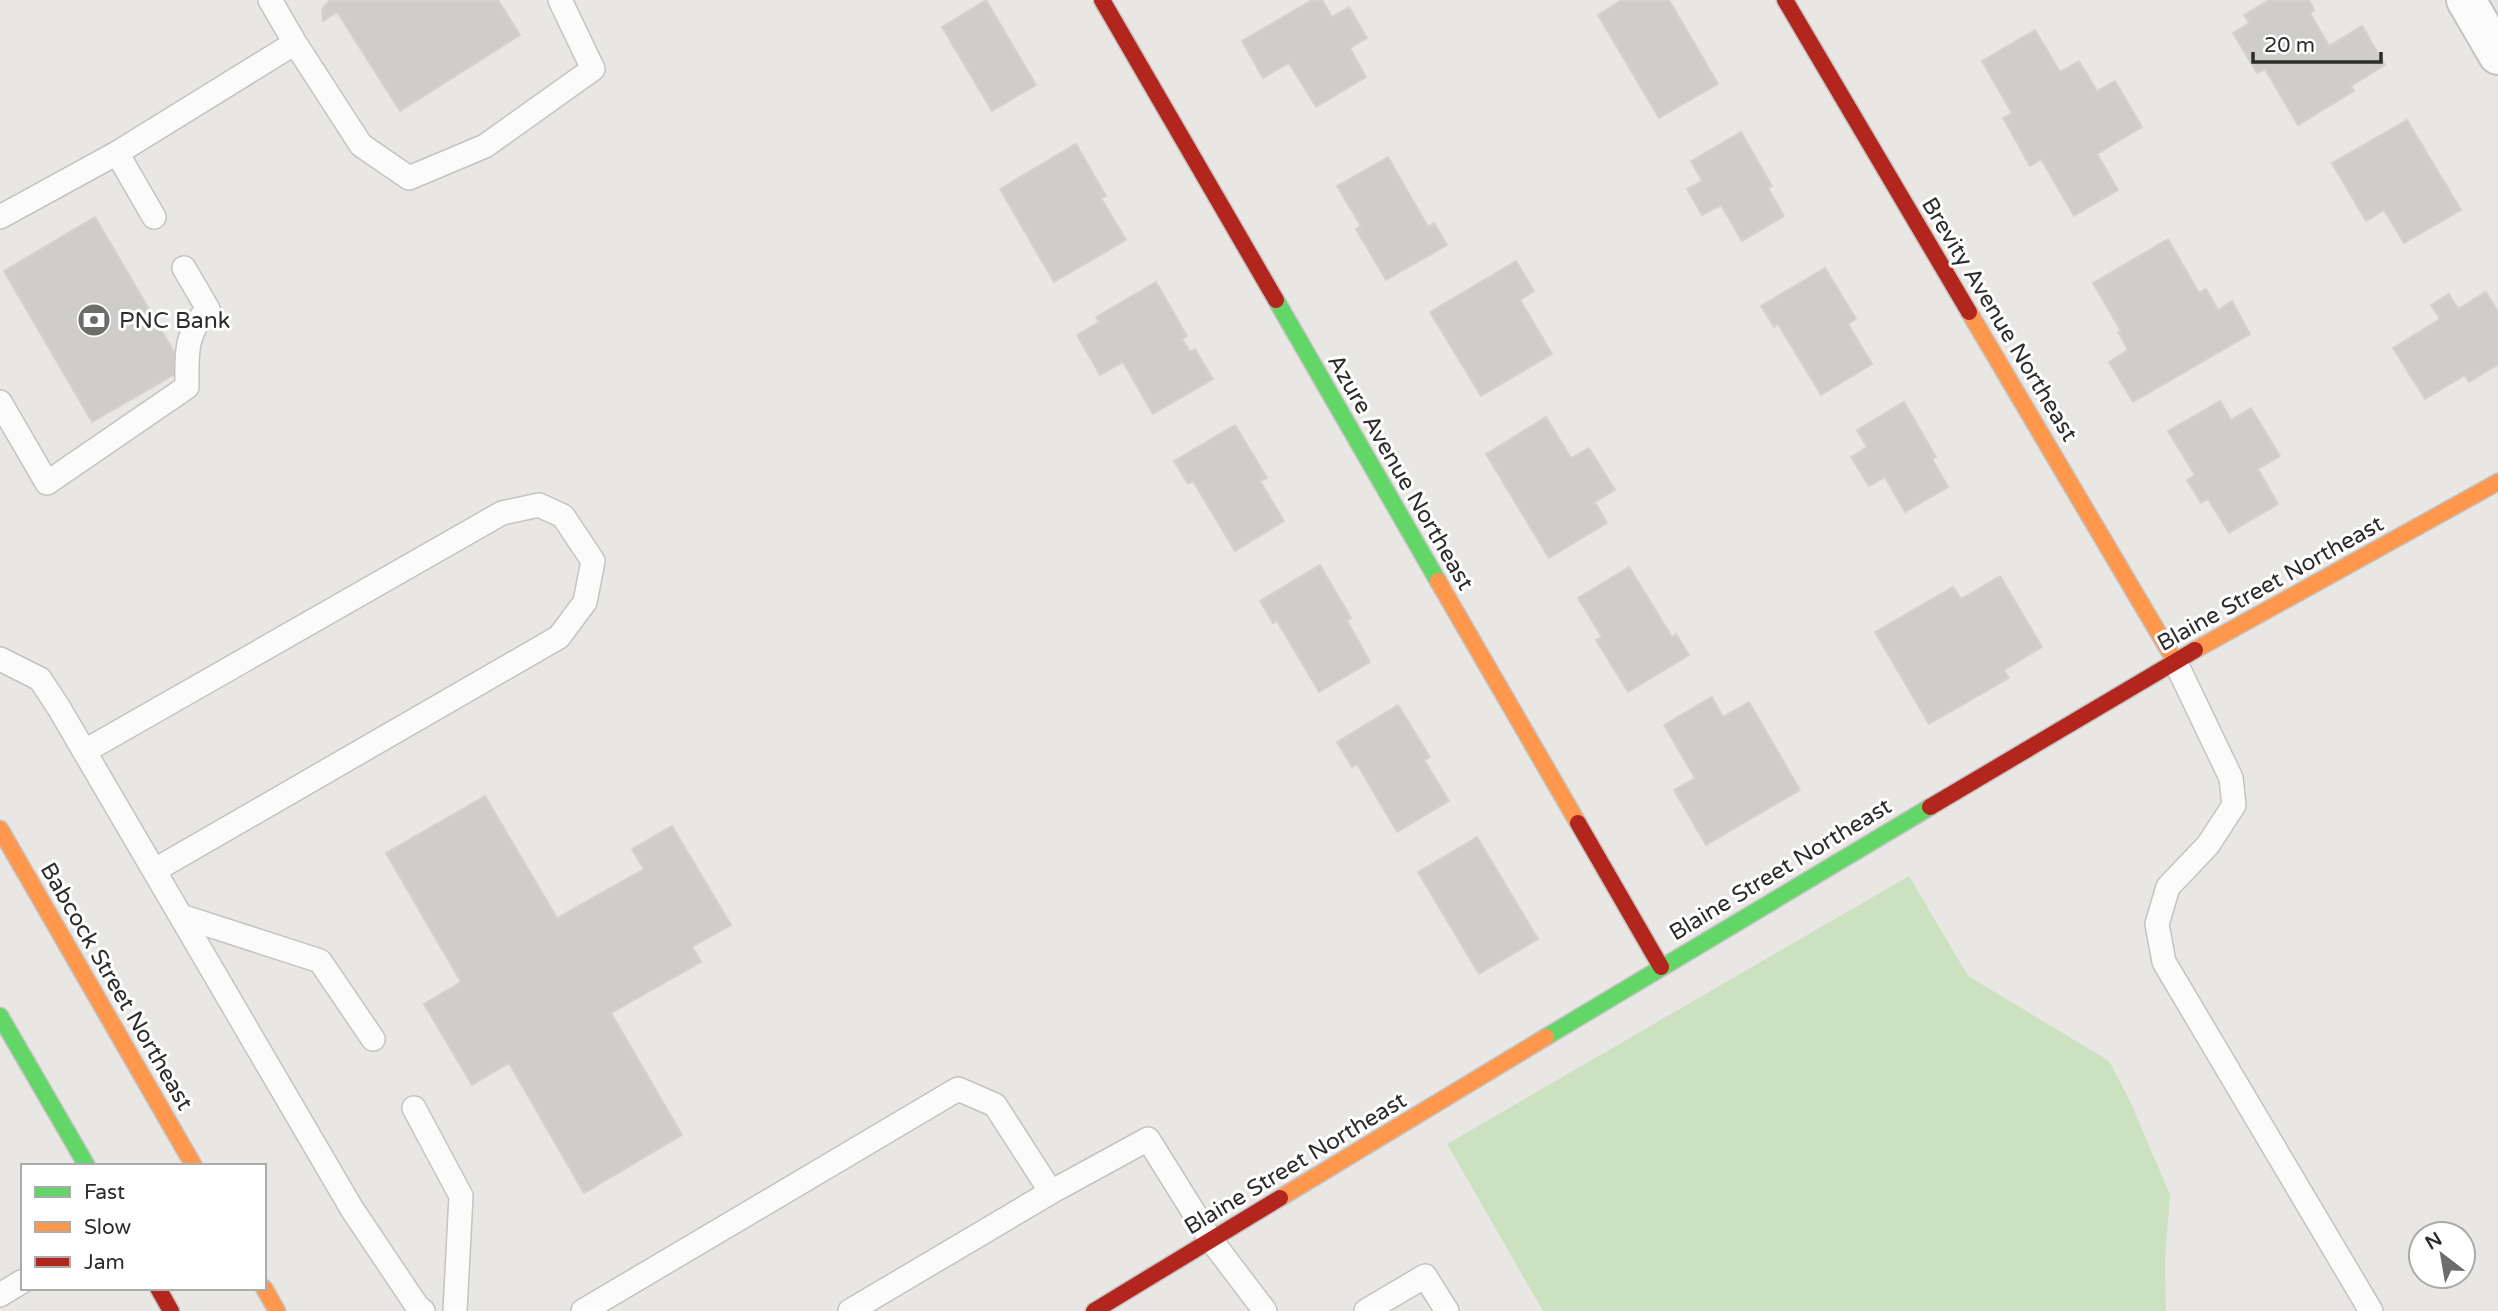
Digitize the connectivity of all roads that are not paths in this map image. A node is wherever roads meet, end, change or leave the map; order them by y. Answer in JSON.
{"nodes":[{"id":1,"x":270,"y":0,"type":"edge"},
{"id":2,"x":560,"y":0,"type":"edge"},
{"id":3,"x":1102,"y":0,"type":"edge"},
{"id":4,"x":1785,"y":0,"type":"edge"},
{"id":5,"x":2466,"y":0,"type":"edge"},
{"id":6,"x":295,"y":43,"type":"junction"},
{"id":7,"x":2498,"y":55,"type":"edge"},
{"id":8,"x":117,"y":153,"type":"junction"},
{"id":9,"x":0,"y":217,"type":"edge"},
{"id":10,"x":154,"y":218,"type":"dead end"},
{"id":11,"x":184,"y":268,"type":"dead end"},
{"id":12,"x":0,"y":402,"type":"edge"},
{"id":13,"x":2498,"y":482,"type":"edge"},
{"id":14,"x":0,"y":659,"type":"edge"},
{"id":15,"x":2175,"y":661,"type":"junction"},
{"id":16,"x":85,"y":751,"type":"junction"},
{"id":17,"x":0,"y":829,"type":"edge"},
{"id":18,"x":155,"y":870,"type":"junction"},
{"id":19,"x":181,"y":916,"type":"junction"},
{"id":20,"x":1661,"y":967,"type":"junction"},
{"id":21,"x":0,"y":1016,"type":"edge"},
{"id":22,"x":373,"y":1040,"type":"dead end"},
{"id":23,"x":414,"y":1108,"type":"dead end"},
{"id":24,"x":86,"y":1164,"type":"edge"},
{"id":25,"x":193,"y":1164,"type":"edge"},
{"id":26,"x":1051,"y":1192,"type":"junction"},
{"id":27,"x":1211,"y":1240,"type":"junction"},
{"id":28,"x":21,"y":1283,"type":"edge"},
{"id":29,"x":159,"y":1290,"type":"edge"},
{"id":30,"x":265,"y":1290,"type":"edge"},
{"id":31,"x":0,"y":1295,"type":"edge"},
{"id":32,"x":171,"y":1311,"type":"edge"},
{"id":33,"x":277,"y":1311,"type":"edge"},
{"id":34,"x":423,"y":1311,"type":"edge"},
{"id":35,"x":456,"y":1311,"type":"edge"},
{"id":36,"x":583,"y":1311,"type":"edge"},
{"id":37,"x":850,"y":1311,"type":"edge"},
{"id":38,"x":1094,"y":1311,"type":"edge"},
{"id":39,"x":1265,"y":1311,"type":"edge"},
{"id":40,"x":1366,"y":1311,"type":"edge"},
{"id":41,"x":1447,"y":1311,"type":"edge"},
{"id":42,"x":2371,"y":1311,"type":"edge"}],
"edges":[{"from":1,"to":6,"type":"lane"},
{"from":2,"to":6,"type":"lane"},
{"from":3,"to":20,"type":"street","name":"Azure Avenue Northeast"},
{"from":4,"to":15,"type":"street","name":"Brevity Avenue Northeast"},
{"from":5,"to":7,"type":"street"},
{"from":6,"to":8,"type":"lane"},
{"from":8,"to":9,"type":"lane"},
{"from":8,"to":10,"type":"lane"},
{"from":11,"to":12,"type":"lane"},
{"from":13,"to":15,"type":"street","name":"Blaine Street Northeast"},
{"from":14,"to":16,"type":"lane"},
{"from":15,"to":20,"type":"street","name":"Blaine Street Northeast"},
{"from":15,"to":42,"type":"lane"},
{"from":16,"to":18,"type":"lane"},
{"from":16,"to":18,"type":"lane"},
{"from":17,"to":25,"type":"street","name":"Babcock Street Northeast"},
{"from":18,"to":19,"type":"lane"},
{"from":19,"to":22,"type":"lane"},
{"from":19,"to":34,"type":"lane"},
{"from":20,"to":27,"type":"street","name":"Blaine Street Northeast"},
{"from":21,"to":24,"type":"street"},
{"from":23,"to":35,"type":"lane"},
{"from":26,"to":27,"type":"lane"},
{"from":26,"to":36,"type":"lane"},
{"from":26,"to":37,"type":"lane"},
{"from":27,"to":38,"type":"street","name":"Blaine Street Northeast"},
{"from":27,"to":39,"type":"lane"},
{"from":28,"to":31,"type":"lane"},
{"from":29,"to":32,"type":"street"},
{"from":30,"to":33,"type":"street"},
{"from":40,"to":41,"type":"lane"}]}
